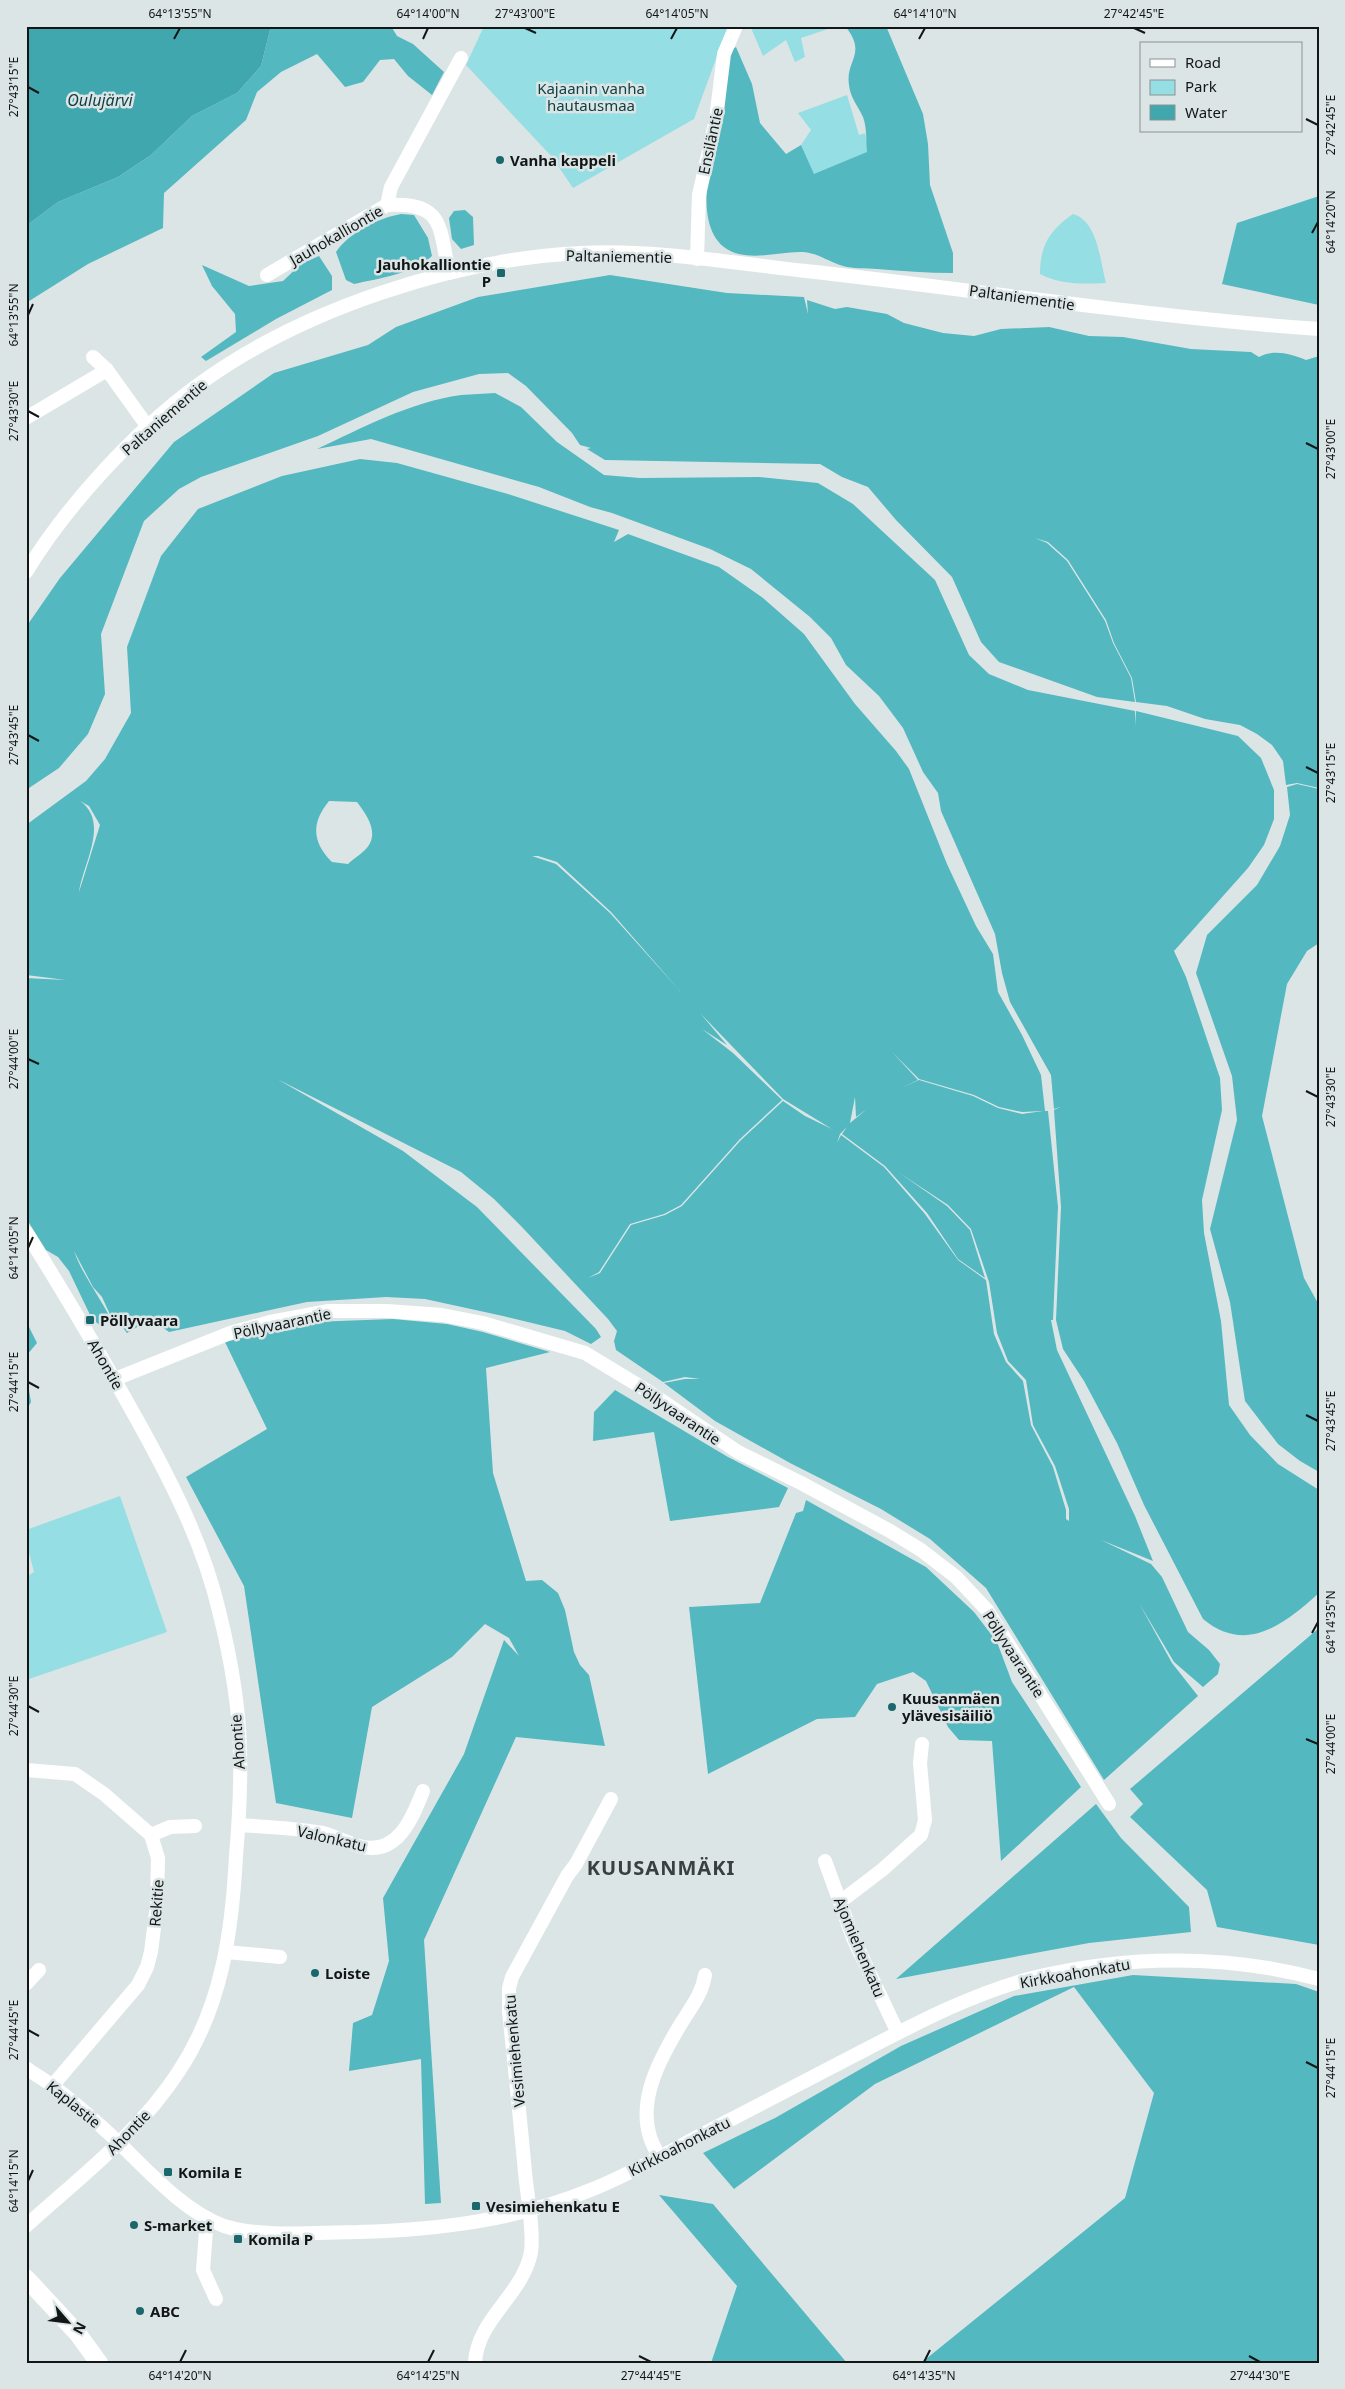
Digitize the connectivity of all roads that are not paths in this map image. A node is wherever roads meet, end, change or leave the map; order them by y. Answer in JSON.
{"nodes":[{"id":1,"x":736,"y":26,"type":"edge"},
{"id":2,"x":461,"y":58,"type":"dead end"},
{"id":3,"x":387,"y":205,"type":"junction"},
{"id":4,"x":698,"y":259,"type":"junction"},
{"id":5,"x":449,"y":273,"type":"junction"},
{"id":6,"x":267,"y":275,"type":"dead end"},
{"id":7,"x":1319,"y":328,"type":"edge"},
{"id":8,"x":92,"y":357,"type":"dead end"},
{"id":9,"x":107,"y":370,"type":"junction"},
{"id":10,"x":26,"y":418,"type":"edge"},
{"id":11,"x":148,"y":427,"type":"junction"},
{"id":12,"x":26,"y":572,"type":"edge"},
{"id":13,"x":26,"y":1232,"type":"edge"},
{"id":14,"x":115,"y":1379,"type":"junction"},
{"id":15,"x":922,"y":1744,"type":"dead end"},
{"id":16,"x":26,"y":1770,"type":"edge"},
{"id":17,"x":424,"y":1791,"type":"dead end"},
{"id":18,"x":611,"y":1798,"type":"dead end"},
{"id":19,"x":1109,"y":1804,"type":"dead end"},
{"id":20,"x":238,"y":1825,"type":"junction"},
{"id":21,"x":195,"y":1826,"type":"dead end"},
{"id":22,"x":151,"y":1835,"type":"junction"},
{"id":23,"x":824,"y":1861,"type":"dead end"},
{"id":24,"x":840,"y":1902,"type":"junction"},
{"id":25,"x":226,"y":1952,"type":"junction"},
{"id":26,"x":280,"y":1957,"type":"dead end"},
{"id":27,"x":39,"y":1970,"type":"dead end"},
{"id":28,"x":705,"y":1975,"type":"dead end"},
{"id":29,"x":1319,"y":1979,"type":"edge"},
{"id":30,"x":26,"y":1984,"type":"edge"},
{"id":31,"x":898,"y":2033,"type":"junction"},
{"id":32,"x":26,"y":2068,"type":"edge"},
{"id":33,"x":53,"y":2085,"type":"junction"},
{"id":34,"x":120,"y":2143,"type":"junction"},
{"id":35,"x":660,"y":2157,"type":"junction"},
{"id":36,"x":530,"y":2210,"type":"junction"},
{"id":37,"x":208,"y":2218,"type":"junction"},
{"id":38,"x":26,"y":2226,"type":"edge"},
{"id":39,"x":26,"y":2278,"type":"edge"},
{"id":40,"x":216,"y":2299,"type":"dead end"},
{"id":41,"x":99,"y":2363,"type":"edge"},
{"id":42,"x":474,"y":2363,"type":"edge"}],
"edges":[{"from":1,"to":4,"type":"street","name":"Ensiläntie"},
{"from":2,"to":3,"type":"street"},
{"from":3,"to":5,"type":"street","name":"Jauhokalliontie"},
{"from":3,"to":6,"type":"street","name":"Jauhokalliontie"},
{"from":4,"to":5,"type":"street","name":"Paltaniementie"},
{"from":4,"to":7,"type":"street","name":"Paltaniementie"},
{"from":5,"to":11,"type":"street","name":"Paltaniementie"},
{"from":8,"to":9,"type":"street"},
{"from":9,"to":10,"type":"street"},
{"from":9,"to":11,"type":"street"},
{"from":11,"to":12,"type":"street","name":"Paltaniementie"},
{"from":13,"to":14,"type":"street","name":"Ahontie"},
{"from":14,"to":19,"type":"street","name":"Pöllyvaarantie"},
{"from":14,"to":20,"type":"street","name":"Ahontie"},
{"from":15,"to":24,"type":"street"},
{"from":16,"to":22,"type":"street"},
{"from":17,"to":20,"type":"street","name":"Valonkatu"},
{"from":18,"to":36,"type":"street","name":"Vesimiehenkatu"},
{"from":20,"to":25,"type":"street","name":"Ahontie"},
{"from":21,"to":22,"type":"street"},
{"from":22,"to":33,"type":"street","name":"Rekitie"},
{"from":23,"to":24,"type":"street","name":"Ajomiehenkatu"},
{"from":24,"to":31,"type":"street","name":"Ajomiehenkatu"},
{"from":25,"to":26,"type":"street"},
{"from":25,"to":34,"type":"street","name":"Ahontie"},
{"from":27,"to":30,"type":"street"},
{"from":28,"to":35,"type":"street"},
{"from":29,"to":31,"type":"street","name":"Kirkkoahonkatu"},
{"from":31,"to":35,"type":"street","name":"Kirkkoahonkatu"},
{"from":32,"to":33,"type":"street","name":"Kaplastie"},
{"from":33,"to":34,"type":"street","name":"Kaplastie"},
{"from":34,"to":37,"type":"street","name":"Kirkkoahonkatu"},
{"from":34,"to":38,"type":"street","name":"Ahontie"},
{"from":35,"to":36,"type":"street","name":"Kirkkoahonkatu"},
{"from":36,"to":37,"type":"street","name":"Kirkkoahonkatu"},
{"from":36,"to":42,"type":"street","name":"Vesimiehenkatu"},
{"from":37,"to":40,"type":"street"},
{"from":39,"to":41,"type":"main road"}]}
